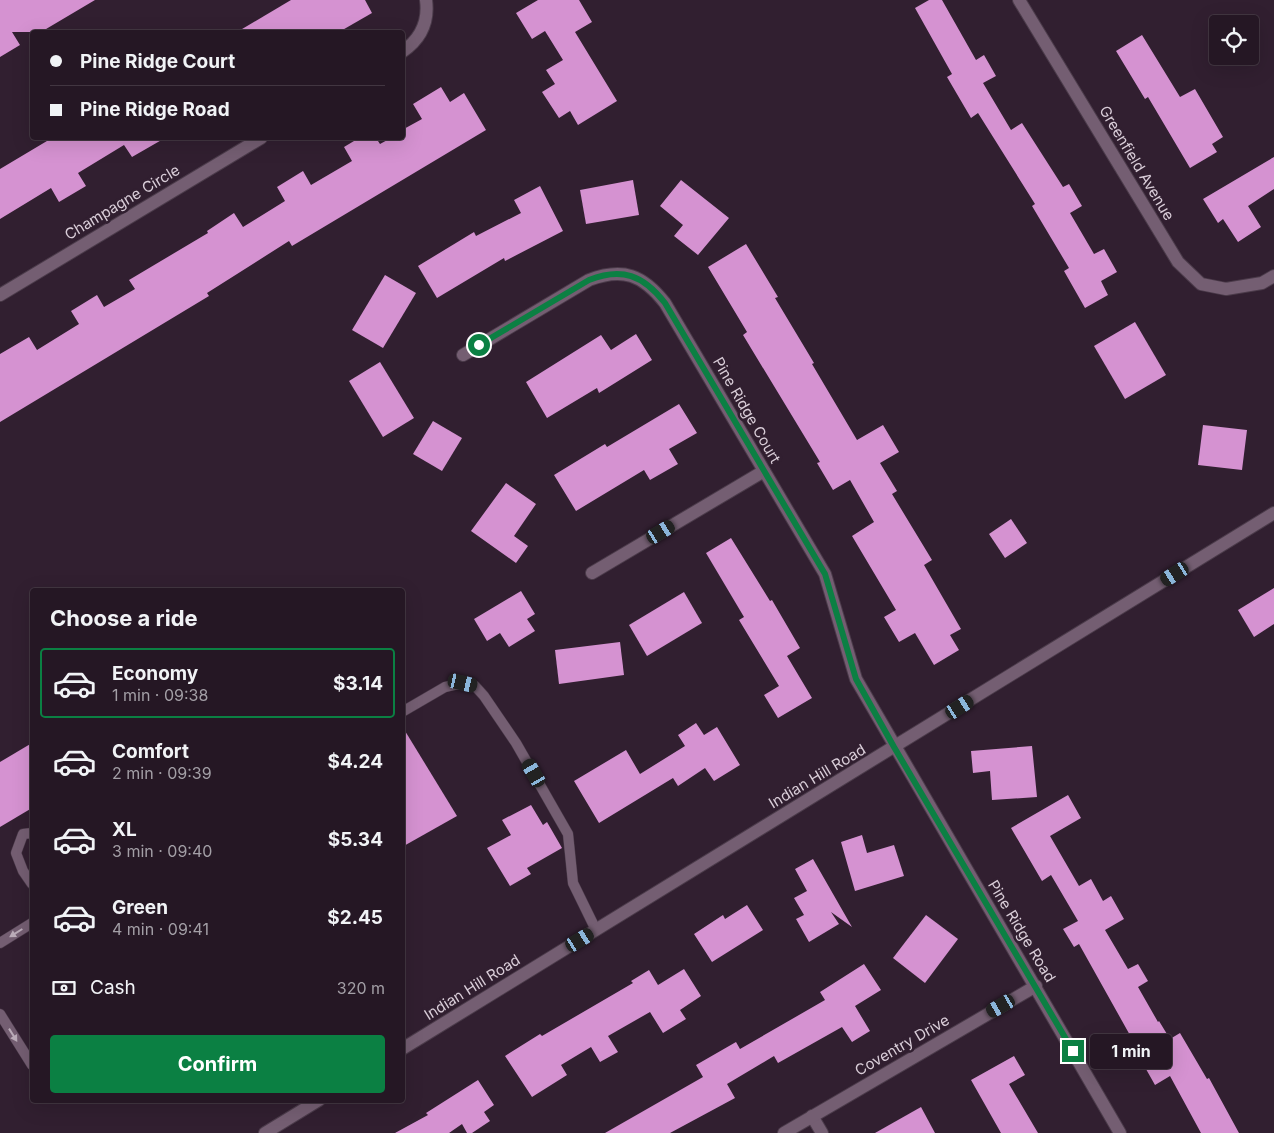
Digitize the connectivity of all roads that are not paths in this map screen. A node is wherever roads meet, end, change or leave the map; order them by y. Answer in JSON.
{"nodes":[{"id":1,"x":426,"y":0,"type":"edge"},
{"id":2,"x":1019,"y":0,"type":"edge"},
{"id":3,"x":405,"y":49,"type":"edge"},
{"id":4,"x":258,"y":140,"type":"edge"},
{"id":5,"x":1274,"y":276,"type":"edge"},
{"id":6,"x":0,"y":295,"type":"edge"},
{"id":7,"x":463,"y":355,"type":"dead end"},
{"id":8,"x":764,"y":471,"type":"junction"},
{"id":9,"x":1274,"y":513,"type":"edge"},
{"id":10,"x":592,"y":572,"type":"dead end"},
{"id":11,"x":405,"y":710,"type":"edge"},
{"id":12,"x":894,"y":747,"type":"junction"},
{"id":13,"x":30,"y":833,"type":"edge"},
{"id":14,"x":30,"y":881,"type":"edge"},
{"id":15,"x":30,"y":924,"type":"edge"},
{"id":16,"x":596,"y":930,"type":"junction"},
{"id":17,"x":0,"y":943,"type":"edge"},
{"id":18,"x":1036,"y":986,"type":"junction"},
{"id":19,"x":0,"y":1014,"type":"edge"},
{"id":20,"x":405,"y":1047,"type":"edge"},
{"id":21,"x":30,"y":1062,"type":"edge"},
{"id":22,"x":314,"y":1103,"type":"edge"},
{"id":23,"x":812,"y":1116,"type":"junction"},
{"id":24,"x":265,"y":1133,"type":"edge"},
{"id":25,"x":784,"y":1133,"type":"edge"},
{"id":26,"x":822,"y":1133,"type":"edge"},
{"id":27,"x":1120,"y":1133,"type":"edge"}],
"edges":[{"from":1,"to":3,"type":"street"},
{"from":2,"to":5,"type":"street","name":"Greenfield Avenue"},
{"from":4,"to":6,"type":"street","name":"Champagne Circle"},
{"from":7,"to":8,"type":"street","name":"Pine Ridge Court"},
{"from":8,"to":10,"type":"street"},
{"from":8,"to":12,"type":"street","name":"Pine Ridge Court"},
{"from":9,"to":12,"type":"street","name":"Indian Hill Road"},
{"from":11,"to":16,"type":"lane"},
{"from":12,"to":16,"type":"street","name":"Indian Hill Road"},
{"from":12,"to":18,"type":"street","name":"Pine Ridge Road"},
{"from":13,"to":14,"type":"lane"},
{"from":15,"to":17,"type":"lane","one_way":true},
{"from":16,"to":20,"type":"street","name":"Indian Hill Road"},
{"from":18,"to":23,"type":"street","name":"Coventry Drive"},
{"from":18,"to":27,"type":"street","name":"Pine Ridge Road"},
{"from":19,"to":21,"type":"lane","one_way":true},
{"from":22,"to":24,"type":"street"},
{"from":23,"to":25,"type":"street","name":"Coventry Drive"},
{"from":23,"to":26,"type":"street"}]}
